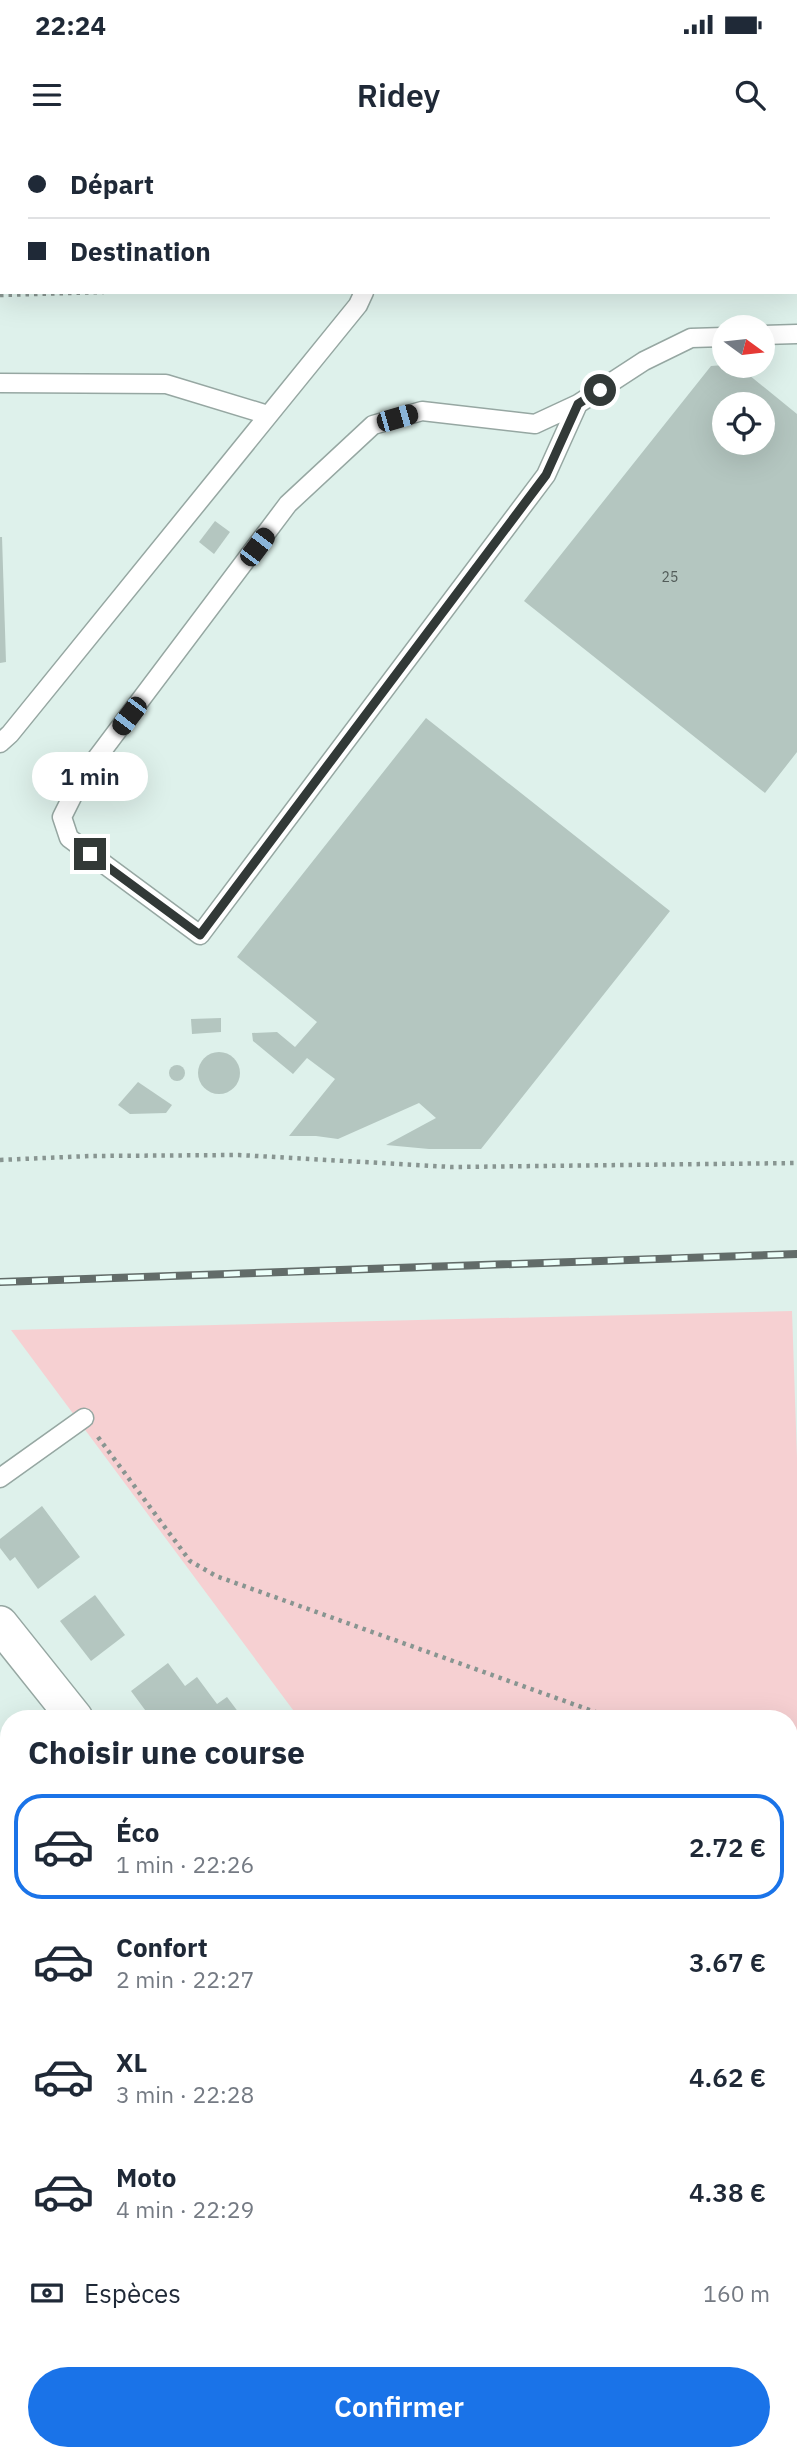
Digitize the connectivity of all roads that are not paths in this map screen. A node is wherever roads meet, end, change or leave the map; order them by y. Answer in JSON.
{"nodes":[{"id":1,"x":364,"y":294,"type":"edge"},
{"id":2,"x":797,"y":334,"type":"edge"},
{"id":3,"x":775,"y":335,"type":"edge"},
{"id":4,"x":712,"y":337,"type":"edge"},
{"id":5,"x":0,"y":383,"type":"edge"},
{"id":6,"x":578,"y":404,"type":"junction"},
{"id":7,"x":268,"y":415,"type":"junction"},
{"id":8,"x":0,"y":743,"type":"edge"},
{"id":9,"x":84,"y":1418,"type":"road end"},
{"id":10,"x":0,"y":1478,"type":"edge"},
{"id":11,"x":0,"y":1624,"type":"edge"},
{"id":12,"x":69,"y":1710,"type":"edge"}],
"edges":[{"from":1,"to":7,"type":"lane"},
{"from":2,"to":3,"type":"lane"},
{"from":4,"to":6,"type":"lane"},
{"from":5,"to":7,"type":"lane"},
{"from":6,"to":6,"type":"lane"},
{"from":7,"to":8,"type":"lane"},
{"from":9,"to":10,"type":"lane"},
{"from":11,"to":12,"type":"street"}]}
